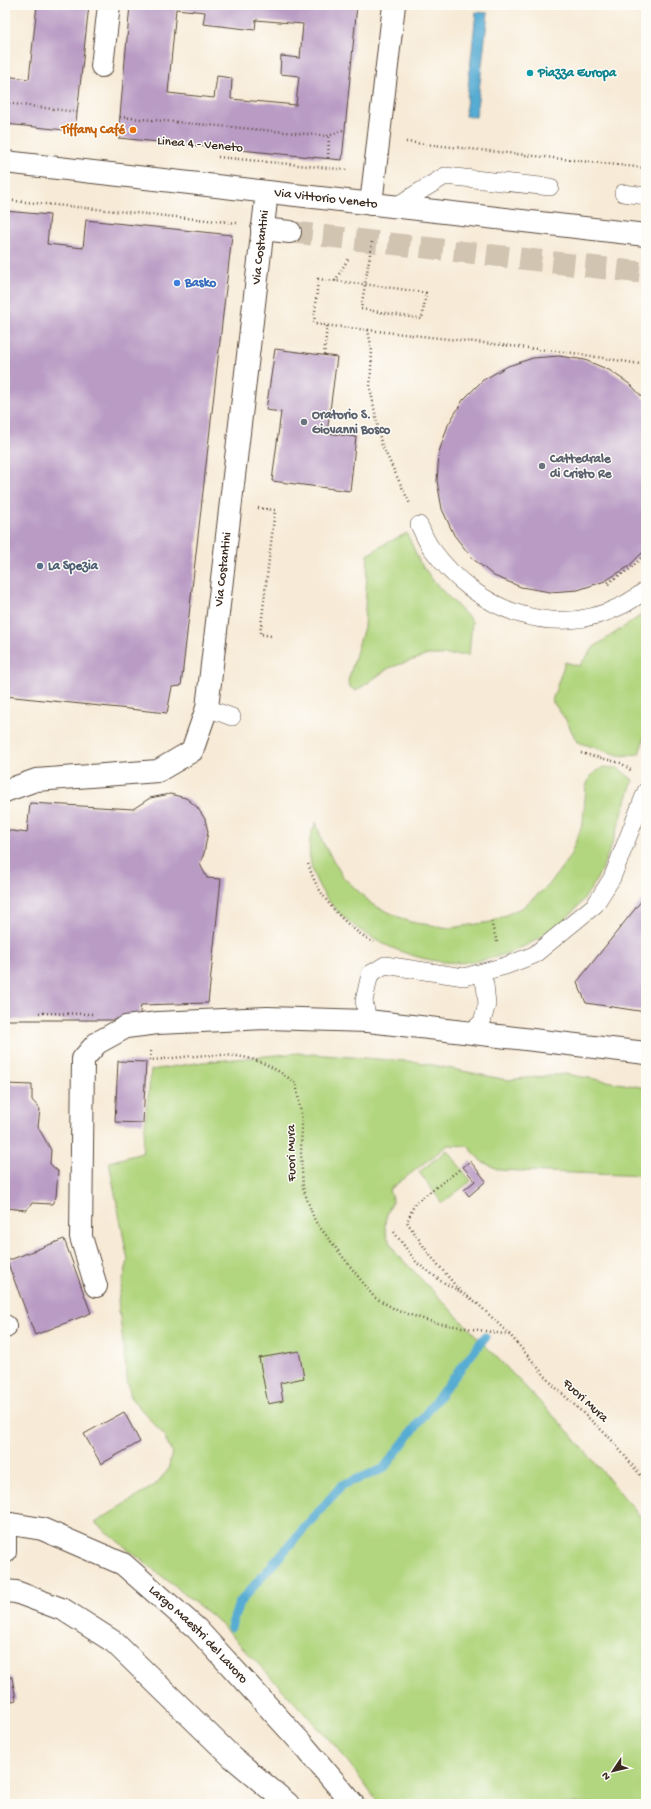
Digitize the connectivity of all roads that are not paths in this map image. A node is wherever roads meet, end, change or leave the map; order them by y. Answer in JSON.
{"nodes":[{"id":1,"x":109,"y":5,"type":"edge"},
{"id":2,"x":394,"y":5,"type":"edge"},
{"id":3,"x":102,"y":66,"type":"dead end"},
{"id":4,"x":5,"y":162,"type":"edge"},
{"id":5,"x":550,"y":187,"type":"dead end"},
{"id":6,"x":267,"y":192,"type":"junction"},
{"id":7,"x":623,"y":193,"type":"dead end"},
{"id":8,"x":646,"y":196,"type":"edge"},
{"id":9,"x":370,"y":204,"type":"junction"},
{"id":10,"x":396,"y":206,"type":"junction"},
{"id":11,"x":262,"y":228,"type":"junction"},
{"id":12,"x":290,"y":232,"type":"tunnel mouth"},
{"id":13,"x":646,"y":235,"type":"edge"},
{"id":14,"x":419,"y":525,"type":"road end"},
{"id":15,"x":646,"y":590,"type":"edge"},
{"id":16,"x":206,"y":708,"type":"junction"},
{"id":17,"x":232,"y":717,"type":"dead end"},
{"id":18,"x":5,"y":791,"type":"edge"},
{"id":19,"x":646,"y":791,"type":"edge"},
{"id":20,"x":478,"y":974,"type":"junction"},
{"id":21,"x":368,"y":1021,"type":"junction"},
{"id":22,"x":470,"y":1032,"type":"junction"},
{"id":23,"x":646,"y":1053,"type":"edge"},
{"id":24,"x":96,"y":1286,"type":"dead end"},
{"id":25,"x":5,"y":1523,"type":"edge"},
{"id":26,"x":5,"y":1534,"type":"edge"},
{"id":27,"x":5,"y":1552,"type":"edge"},
{"id":28,"x":5,"y":1591,"type":"edge"},
{"id":29,"x":288,"y":1804,"type":"edge"},
{"id":30,"x":353,"y":1804,"type":"edge"}],
"edges":[{"from":1,"to":3,"type":"street"},
{"from":2,"to":9,"type":"street"},
{"from":4,"to":6,"type":"street","name":"Via Vittorio Veneto"},
{"from":5,"to":10,"type":"lane"},
{"from":6,"to":9,"type":"street","name":"Via Vittorio Veneto"},
{"from":6,"to":11,"type":"street","name":"Via Costantini"},
{"from":7,"to":8,"type":"lane"},
{"from":9,"to":10,"type":"street","name":"Via Vittorio Veneto"},
{"from":10,"to":13,"type":"street","name":"Via Vittorio Veneto"},
{"from":11,"to":12,"type":"street"},
{"from":11,"to":16,"type":"street","name":"Via Costantini"},
{"from":14,"to":15,"type":"lane"},
{"from":16,"to":17,"type":"lane"},
{"from":16,"to":18,"type":"street","name":"Via Costantini"},
{"from":19,"to":20,"type":"lane"},
{"from":20,"to":21,"type":"lane"},
{"from":20,"to":22,"type":"lane"},
{"from":21,"to":22,"type":"street"},
{"from":21,"to":24,"type":"street"},
{"from":22,"to":23,"type":"street"},
{"from":25,"to":30,"type":"street","name":"Largo Maestri del Lavoro"},
{"from":26,"to":27,"type":"street"},
{"from":28,"to":29,"type":"street"}]}
